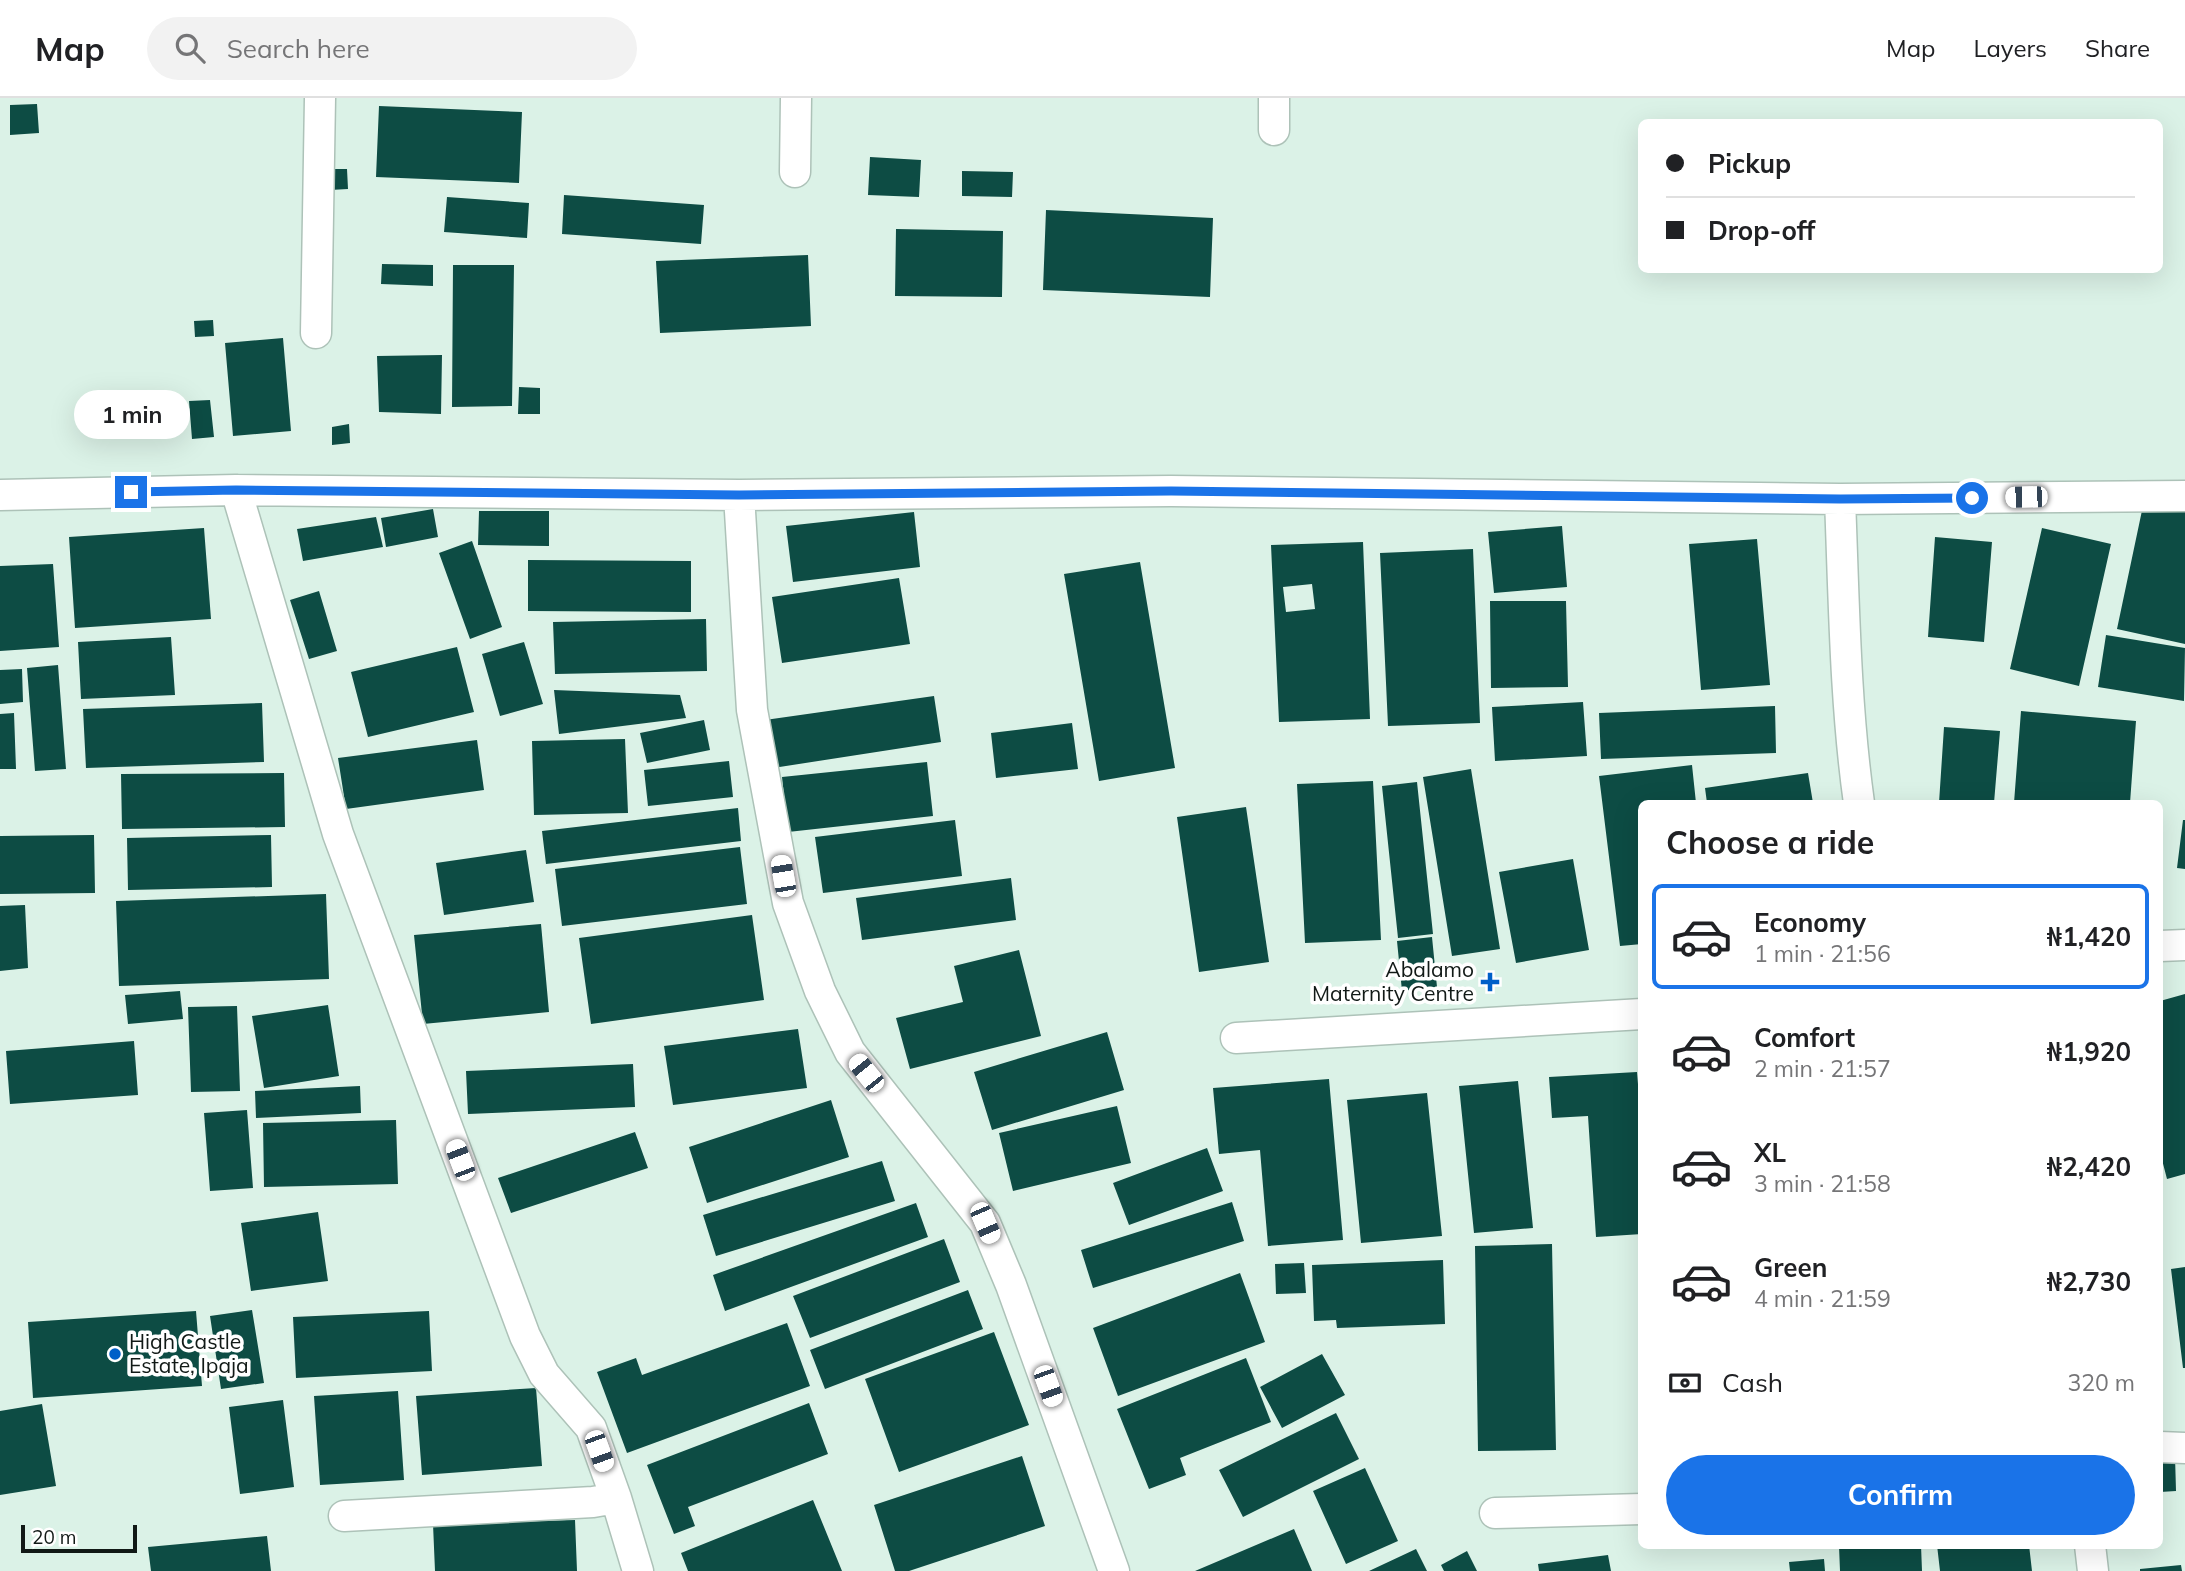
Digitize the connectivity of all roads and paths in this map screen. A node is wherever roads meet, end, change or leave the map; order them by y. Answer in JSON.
{"nodes":[{"id":1,"x":320,"y":98,"type":"edge"},
{"id":2,"x":796,"y":98,"type":"edge"},
{"id":3,"x":1274,"y":98,"type":"edge"},
{"id":4,"x":1274,"y":130,"type":"dead end"},
{"id":5,"x":795,"y":172,"type":"dead end"},
{"id":6,"x":316,"y":333,"type":"dead end"},
{"id":7,"x":236,"y":490,"type":"junction"},
{"id":8,"x":0,"y":495,"type":"edge"},
{"id":9,"x":739,"y":495,"type":"junction"},
{"id":10,"x":2185,"y":496,"type":"edge"},
{"id":11,"x":1840,"y":499,"type":"junction"},
{"id":12,"x":1859,"y":800,"type":"edge"},
{"id":13,"x":2185,"y":945,"type":"edge"},
{"id":14,"x":2163,"y":946,"type":"edge"},
{"id":15,"x":1638,"y":1014,"type":"edge"},
{"id":16,"x":1236,"y":1038,"type":"dead end"},
{"id":17,"x":2163,"y":1447,"type":"edge"},
{"id":18,"x":2185,"y":1448,"type":"edge"},
{"id":19,"x":616,"y":1498,"type":"junction"},
{"id":20,"x":1638,"y":1509,"type":"edge"},
{"id":21,"x":1494,"y":1513,"type":"dead end"},
{"id":22,"x":344,"y":1516,"type":"dead end"},
{"id":23,"x":2090,"y":1549,"type":"edge"},
{"id":24,"x":1105,"y":1569,"type":"edge"},
{"id":25,"x":638,"y":1571,"type":"edge"},
{"id":26,"x":2093,"y":1571,"type":"edge"}],
"edges":[{"from":1,"to":6,"type":"street"},
{"from":2,"to":5,"type":"street"},
{"from":3,"to":4,"type":"street"},
{"from":7,"to":8,"type":"street"},
{"from":7,"to":9,"type":"street"},
{"from":7,"to":19,"type":"street"},
{"from":9,"to":11,"type":"street"},
{"from":9,"to":24,"type":"street"},
{"from":10,"to":11,"type":"street"},
{"from":11,"to":12,"type":"street"},
{"from":13,"to":14,"type":"street"},
{"from":15,"to":16,"type":"street"},
{"from":17,"to":18,"type":"street"},
{"from":19,"to":22,"type":"street"},
{"from":19,"to":25,"type":"street"},
{"from":20,"to":21,"type":"street"},
{"from":23,"to":26,"type":"street"}]}
